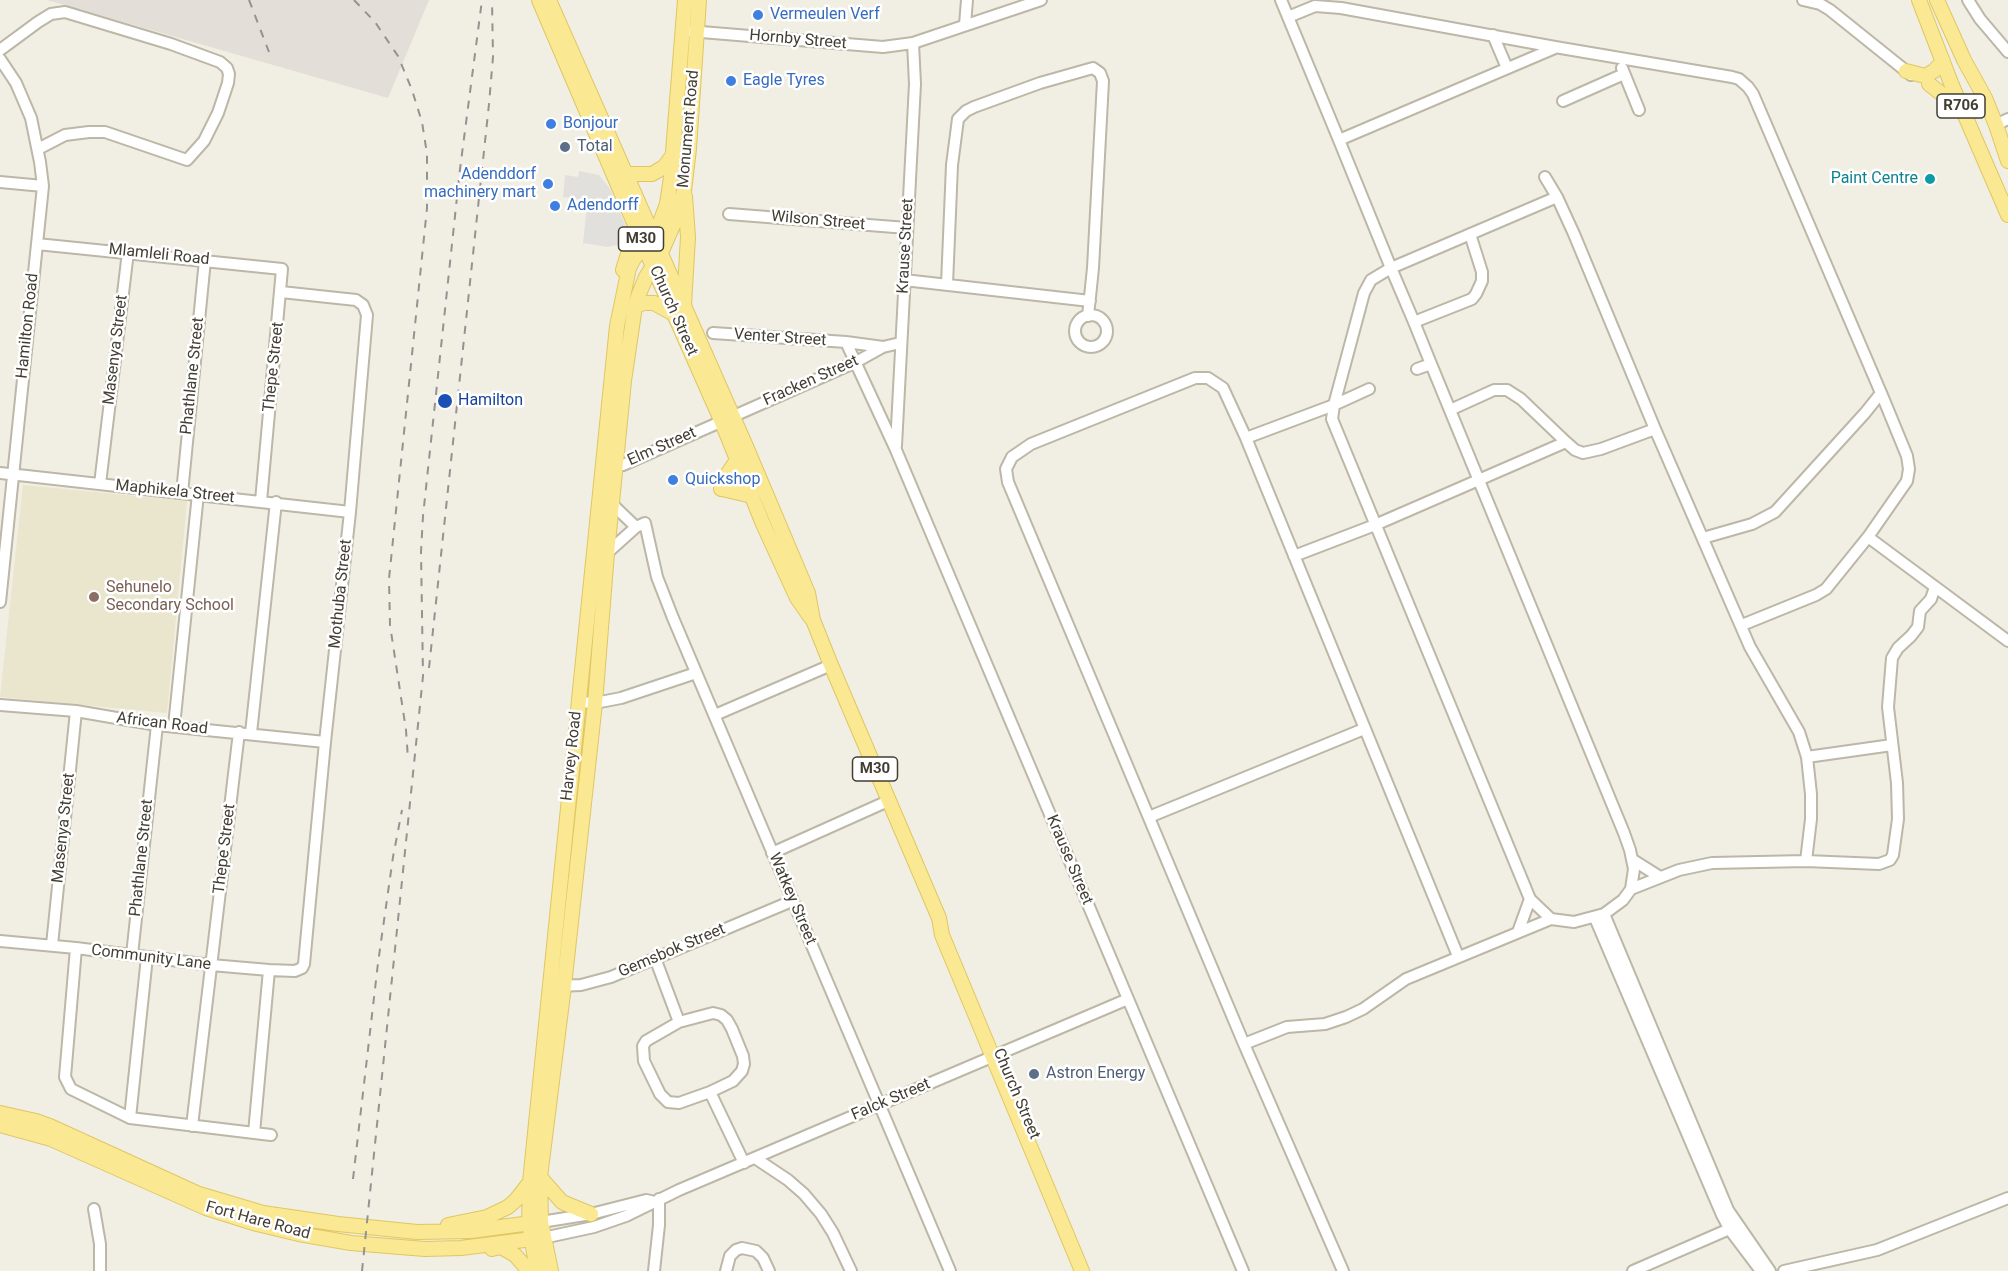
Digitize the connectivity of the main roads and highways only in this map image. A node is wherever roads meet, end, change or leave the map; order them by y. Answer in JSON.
{"nodes":[{"id":1,"x":539,"y":0,"type":"edge"},
{"id":2,"x":549,"y":0,"type":"edge"},
{"id":3,"x":685,"y":0,"type":"edge"},
{"id":4,"x":699,"y":0,"type":"edge"},
{"id":5,"x":1919,"y":0,"type":"edge"},
{"id":6,"x":1939,"y":4,"type":"edge"},
{"id":7,"x":689,"y":31,"type":"junction"},
{"id":8,"x":1943,"y":61,"type":"junction"},
{"id":9,"x":1906,"y":71,"type":"road end"},
{"id":10,"x":1951,"y":83,"type":"junction"},
{"id":11,"x":1929,"y":84,"type":"road end"},
{"id":12,"x":1985,"y":98,"type":"junction"},
{"id":13,"x":1963,"y":110,"type":"junction"},
{"id":14,"x":2002,"y":122,"type":"edge"},
{"id":15,"x":1970,"y":128,"type":"junction"},
{"id":16,"x":673,"y":154,"type":"junction"},
{"id":17,"x":2008,"y":161,"type":"edge"},
{"id":18,"x":1985,"y":164,"type":"junction"},
{"id":19,"x":626,"y":174,"type":"junction"},
{"id":20,"x":684,"y":191,"type":"junction"},
{"id":21,"x":2008,"y":215,"type":"edge"},
{"id":22,"x":636,"y":227,"type":"junction"},
{"id":23,"x":648,"y":240,"type":"junction"},
{"id":24,"x":657,"y":260,"type":"junction"},
{"id":25,"x":635,"y":306,"type":"junction"},
{"id":26,"x":680,"y":312,"type":"junction"},
{"id":27,"x":616,"y":326,"type":"junction"},
{"id":28,"x":617,"y":381,"type":"junction"},
{"id":29,"x":727,"y":418,"type":"junction"},
{"id":30,"x":737,"y":460,"type":"junction"},
{"id":31,"x":609,"y":463,"type":"junction"},
{"id":32,"x":752,"y":496,"type":"junction"},
{"id":33,"x":813,"y":620,"type":"junction"},
{"id":34,"x":995,"y":1056,"type":"junction"},
{"id":35,"x":0,"y":1113,"type":"edge"},
{"id":36,"x":0,"y":1125,"type":"edge"},
{"id":37,"x":535,"y":1179,"type":"junction"},
{"id":38,"x":591,"y":1214,"type":"road end"},
{"id":39,"x":535,"y":1222,"type":"junction"},
{"id":40,"x":407,"y":1231,"type":"junction"},
{"id":41,"x":537,"y":1239,"type":"junction"},
{"id":42,"x":424,"y":1249,"type":"junction"},
{"id":43,"x":529,"y":1271,"type":"edge"},
{"id":44,"x":537,"y":1271,"type":"edge"},
{"id":45,"x":551,"y":1271,"type":"edge"},
{"id":46,"x":1083,"y":1271,"type":"edge"},
{"id":47,"x":1090,"y":1271,"type":"edge"}],
"edges":[{"from":1,"to":22,"type":"main road","name":"Church Street","number":"M30"},
{"from":2,"to":19,"type":"main road","name":"Church Street","number":"M30"},
{"from":3,"to":7,"type":"main road","name":"Monument Road"},
{"from":4,"to":7,"type":"main road","name":"Monument Road"},
{"from":5,"to":8,"type":"main road","number":"R706"},
{"from":6,"to":10,"type":"main road"},
{"from":6,"to":12,"type":"main road","number":"R706"},
{"from":7,"to":16,"type":"main road","name":"Monument Road"},
{"from":7,"to":20,"type":"main road","name":"Monument Road"},
{"from":8,"to":9,"type":"main road"},
{"from":8,"to":10,"type":"main road","number":"R706"},
{"from":10,"to":12,"type":"main road"},
{"from":10,"to":13,"type":"main road","number":"R706"},
{"from":11,"to":13,"type":"main road"},
{"from":12,"to":14,"type":"main road","number":"R706"},
{"from":13,"to":15,"type":"main road","number":"R706"},
{"from":14,"to":15,"type":"main road"},
{"from":14,"to":17,"type":"main road","number":"R706"},
{"from":14,"to":18,"type":"main road"},
{"from":15,"to":18,"type":"main road","number":"R706"},
{"from":16,"to":19,"type":"main road"},
{"from":16,"to":23,"type":"main road","name":"Monument Road"},
{"from":18,"to":21,"type":"main road","number":"R706"},
{"from":19,"to":23,"type":"main road","name":"Church Street","number":"M30"},
{"from":20,"to":24,"type":"main road","name":"Monument Road"},
{"from":20,"to":26,"type":"main road"},
{"from":22,"to":23,"type":"main road","name":"Church Street","number":"M30"},
{"from":22,"to":27,"type":"main road"},
{"from":23,"to":24,"type":"main road","name":"Church Street","number":"M30"},
{"from":23,"to":27,"type":"main road","name":"Harvey Road"},
{"from":24,"to":25,"type":"main road","name":"Harvey Road"},
{"from":24,"to":26,"type":"main road","name":"Church Street","number":"M30"},
{"from":25,"to":26,"type":"main road"},
{"from":25,"to":28,"type":"main road","name":"Harvey Road"},
{"from":26,"to":29,"type":"main road","name":"Church Street","number":"M30"},
{"from":27,"to":28,"type":"main road","name":"Harvey Road"},
{"from":28,"to":31,"type":"main road","name":"Harvey Road"},
{"from":29,"to":30,"type":"main road","name":"Church Street","number":"M30"},
{"from":29,"to":33,"type":"main road","name":"Church Street","number":"M30"},
{"from":30,"to":32,"type":"main road","name":"Church Street","number":"M30"},
{"from":30,"to":32,"type":"main road"},
{"from":31,"to":37,"type":"main road","name":"Harvey Road"},
{"from":31,"to":37,"type":"main road","name":"Harvey Road"},
{"from":32,"to":33,"type":"main road","name":"Church Street","number":"M30"},
{"from":33,"to":34,"type":"main road","name":"Church Street","number":"M30"},
{"from":34,"to":46,"type":"main road","name":"Church Street","number":"M30"},
{"from":34,"to":47,"type":"main road","name":"Church Street","number":"M30"},
{"from":35,"to":40,"type":"main road","name":"Fort Hare Road"},
{"from":36,"to":42,"type":"main road","name":"Fort Hare Road"},
{"from":37,"to":38,"type":"main road"},
{"from":37,"to":39,"type":"main road","name":"Harvey Road"},
{"from":37,"to":40,"type":"main road"},
{"from":39,"to":40,"type":"main road","name":"Fort Hare Road"},
{"from":39,"to":41,"type":"main road","name":"Harvey Road"},
{"from":41,"to":42,"type":"main road","name":"Fort Hare Road"},
{"from":41,"to":44,"type":"main road","name":"Harvey Road"},
{"from":41,"to":45,"type":"main road","name":"Harvey Road"},
{"from":42,"to":43,"type":"main road"}]}
